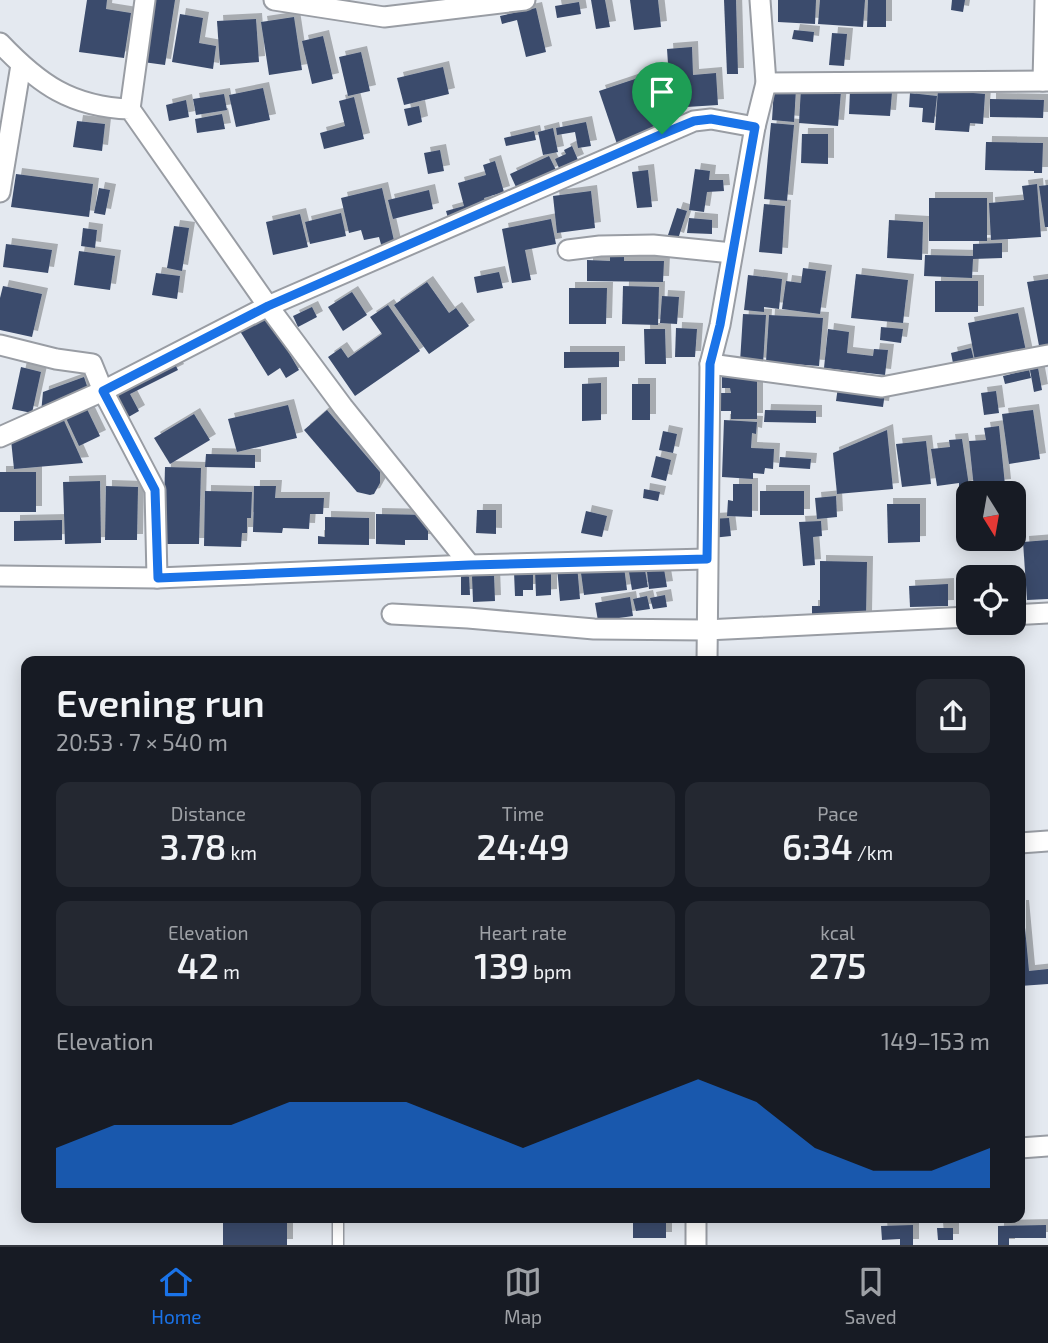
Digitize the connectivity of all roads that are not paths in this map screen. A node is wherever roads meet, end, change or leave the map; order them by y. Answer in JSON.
{"nodes":[{"id":1,"x":145,"y":0,"type":"edge"},
{"id":2,"x":274,"y":0,"type":"edge"},
{"id":3,"x":525,"y":0,"type":"edge"},
{"id":4,"x":750,"y":0,"type":"edge"},
{"id":5,"x":1045,"y":0,"type":"edge"},
{"id":6,"x":761,"y":9,"type":"edge"},
{"id":7,"x":0,"y":43,"type":"edge"},
{"id":8,"x":21,"y":65,"type":"junction"},
{"id":9,"x":1046,"y":81,"type":"edge"},
{"id":10,"x":766,"y":82,"type":"junction"},
{"id":11,"x":130,"y":108,"type":"junction"},
{"id":12,"x":755,"y":127,"type":"junction"},
{"id":13,"x":0,"y":192,"type":"edge"},
{"id":14,"x":568,"y":250,"type":"dead end"},
{"id":15,"x":732,"y":254,"type":"junction"},
{"id":16,"x":268,"y":306,"type":"junction"},
{"id":17,"x":0,"y":345,"type":"edge"},
{"id":18,"x":1048,"y":355,"type":"edge"},
{"id":19,"x":710,"y":364,"type":"junction"},
{"id":20,"x":103,"y":391,"type":"junction"},
{"id":21,"x":0,"y":437,"type":"edge"},
{"id":22,"x":707,"y":559,"type":"junction"},
{"id":23,"x":470,"y":565,"type":"junction"},
{"id":24,"x":0,"y":576,"type":"edge"},
{"id":25,"x":158,"y":578,"type":"junction"},
{"id":26,"x":1048,"y":613,"type":"edge"},
{"id":27,"x":392,"y":614,"type":"dead end"},
{"id":28,"x":1026,"y":614,"type":"edge"},
{"id":29,"x":956,"y":618,"type":"edge"},
{"id":30,"x":706,"y":630,"type":"junction"},
{"id":31,"x":707,"y":656,"type":"edge"},
{"id":32,"x":1048,"y":841,"type":"edge"},
{"id":33,"x":1025,"y":843,"type":"edge"},
{"id":34,"x":1048,"y":1146,"type":"edge"},
{"id":35,"x":1025,"y":1148,"type":"edge"},
{"id":36,"x":338,"y":1223,"type":"edge"},
{"id":37,"x":696,"y":1223,"type":"edge"},
{"id":38,"x":338,"y":1245,"type":"edge"},
{"id":39,"x":696,"y":1245,"type":"edge"}],
"edges":[{"from":1,"to":11,"type":"street"},
{"from":2,"to":3,"type":"street"},
{"from":4,"to":6,"type":"street"},
{"from":5,"to":9,"type":"street"},
{"from":6,"to":10,"type":"street"},
{"from":7,"to":8,"type":"street"},
{"from":8,"to":11,"type":"street"},
{"from":8,"to":13,"type":"street"},
{"from":9,"to":10,"type":"street"},
{"from":10,"to":12,"type":"street"},
{"from":11,"to":16,"type":"street"},
{"from":12,"to":15,"type":"street"},
{"from":12,"to":16,"type":"street"},
{"from":14,"to":15,"type":"street"},
{"from":15,"to":19,"type":"street"},
{"from":16,"to":20,"type":"street"},
{"from":16,"to":23,"type":"street"},
{"from":17,"to":20,"type":"street"},
{"from":18,"to":19,"type":"street"},
{"from":19,"to":22,"type":"street"},
{"from":20,"to":21,"type":"street"},
{"from":20,"to":25,"type":"street"},
{"from":22,"to":23,"type":"street"},
{"from":22,"to":30,"type":"street"},
{"from":23,"to":25,"type":"street"},
{"from":24,"to":25,"type":"street"},
{"from":26,"to":28,"type":"street"},
{"from":27,"to":30,"type":"street"},
{"from":29,"to":30,"type":"street"},
{"from":30,"to":31,"type":"street"},
{"from":32,"to":33,"type":"street"},
{"from":34,"to":35,"type":"street"},
{"from":36,"to":38,"type":"lane"},
{"from":37,"to":39,"type":"street"}]}
